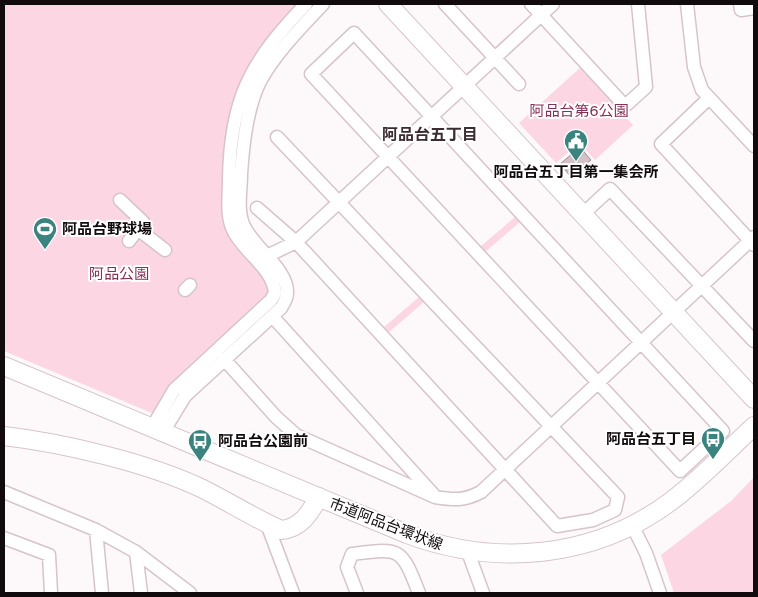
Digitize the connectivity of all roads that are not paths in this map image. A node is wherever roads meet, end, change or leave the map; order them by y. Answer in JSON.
{"nodes":[{"id":1,"x":306,"y":4,"type":"edge"},
{"id":2,"x":323,"y":4,"type":"edge"},
{"id":3,"x":388,"y":4,"type":"edge"},
{"id":4,"x":445,"y":4,"type":"edge"},
{"id":5,"x":531,"y":4,"type":"edge"},
{"id":6,"x":553,"y":4,"type":"edge"},
{"id":7,"x":638,"y":4,"type":"edge"},
{"id":8,"x":687,"y":4,"type":"edge"},
{"id":9,"x":740,"y":4,"type":"edge"},
{"id":10,"x":754,"y":8,"type":"edge"},
{"id":11,"x":541,"y":14,"type":"junction"},
{"id":12,"x":495,"y":57,"type":"junction"},
{"id":13,"x":519,"y":84,"type":"dead end"},
{"id":14,"x":464,"y":86,"type":"junction"},
{"id":15,"x":709,"y":98,"type":"junction"},
{"id":16,"x":431,"y":117,"type":"junction"},
{"id":17,"x":277,"y":137,"type":"dead end"},
{"id":18,"x":754,"y":146,"type":"edge"},
{"id":19,"x":388,"y":157,"type":"junction"},
{"id":20,"x":120,"y":200,"type":"dead end"},
{"id":21,"x":339,"y":202,"type":"junction"},
{"id":22,"x":257,"y":208,"type":"dead end"},
{"id":23,"x":583,"y":214,"type":"junction"},
{"id":24,"x":139,"y":230,"type":"junction"},
{"id":25,"x":129,"y":240,"type":"dead end"},
{"id":26,"x":753,"y":241,"type":"edge"},
{"id":27,"x":296,"y":242,"type":"junction"},
{"id":28,"x":165,"y":250,"type":"dead end"},
{"id":29,"x":267,"y":256,"type":"junction"},
{"id":30,"x":702,"y":286,"type":"junction"},
{"id":31,"x":674,"y":312,"type":"junction"},
{"id":32,"x":272,"y":316,"type":"junction"},
{"id":33,"x":754,"y":341,"type":"edge"},
{"id":34,"x":641,"y":342,"type":"junction"},
{"id":35,"x":224,"y":359,"type":"junction"},
{"id":36,"x":4,"y":366,"type":"edge"},
{"id":37,"x":598,"y":383,"type":"junction"},
{"id":38,"x":754,"y":399,"type":"edge"},
{"id":39,"x":160,"y":426,"type":"junction"},
{"id":40,"x":551,"y":426,"type":"junction"},
{"id":41,"x":754,"y":426,"type":"edge"},
{"id":42,"x":4,"y":436,"type":"edge"},
{"id":43,"x":396,"y":453,"type":"junction"},
{"id":44,"x":505,"y":470,"type":"junction"},
{"id":45,"x":380,"y":473,"type":"junction"},
{"id":46,"x":4,"y":492,"type":"edge"},
{"id":47,"x":435,"y":497,"type":"junction"},
{"id":48,"x":319,"y":498,"type":"junction"},
{"id":49,"x":267,"y":524,"type":"junction"},
{"id":50,"x":632,"y":525,"type":"junction"},
{"id":51,"x":96,"y":530,"type":"junction"},
{"id":52,"x":4,"y":538,"type":"edge"},
{"id":53,"x":136,"y":552,"type":"junction"},
{"id":54,"x":468,"y":552,"type":"junction"},
{"id":55,"x":51,"y":593,"type":"edge"},
{"id":56,"x":102,"y":593,"type":"edge"},
{"id":57,"x":141,"y":593,"type":"edge"},
{"id":58,"x":190,"y":593,"type":"edge"},
{"id":59,"x":293,"y":593,"type":"edge"},
{"id":60,"x":357,"y":593,"type":"edge"},
{"id":61,"x":419,"y":593,"type":"edge"},
{"id":62,"x":483,"y":593,"type":"edge"},
{"id":63,"x":660,"y":593,"type":"edge"}],
"edges":[{"from":1,"to":39,"type":"street"},
{"from":2,"to":29,"type":"street"},
{"from":3,"to":14,"type":"street"},
{"from":4,"to":12,"type":"street"},
{"from":5,"to":11,"type":"street"},
{"from":6,"to":11,"type":"street"},
{"from":7,"to":11,"type":"street"},
{"from":8,"to":15,"type":"street"},
{"from":9,"to":10,"type":"street"},
{"from":11,"to":12,"type":"street"},
{"from":12,"to":13,"type":"street"},
{"from":12,"to":14,"type":"street"},
{"from":14,"to":16,"type":"street"},
{"from":14,"to":23,"type":"street"},
{"from":15,"to":18,"type":"street"},
{"from":15,"to":26,"type":"street"},
{"from":16,"to":19,"type":"street"},
{"from":16,"to":19,"type":"street"},
{"from":16,"to":34,"type":"street"},
{"from":17,"to":21,"type":"street"},
{"from":19,"to":21,"type":"street"},
{"from":19,"to":37,"type":"street"},
{"from":20,"to":24,"type":"street"},
{"from":21,"to":27,"type":"street"},
{"from":21,"to":40,"type":"street"},
{"from":22,"to":27,"type":"street"},
{"from":23,"to":30,"type":"street"},
{"from":23,"to":31,"type":"street"},
{"from":24,"to":25,"type":"street"},
{"from":24,"to":28,"type":"street"},
{"from":26,"to":30,"type":"street"},
{"from":27,"to":29,"type":"street"},
{"from":27,"to":44,"type":"street"},
{"from":29,"to":32,"type":"street"},
{"from":30,"to":31,"type":"street"},
{"from":30,"to":33,"type":"street"},
{"from":31,"to":34,"type":"street"},
{"from":31,"to":38,"type":"street"},
{"from":32,"to":35,"type":"street"},
{"from":32,"to":43,"type":"street"},
{"from":34,"to":37,"type":"street"},
{"from":34,"to":37,"type":"street"},
{"from":35,"to":39,"type":"street"},
{"from":35,"to":45,"type":"street"},
{"from":36,"to":39,"type":"street","name":"市道阿品台環状線"},
{"from":37,"to":40,"type":"street"},
{"from":39,"to":48,"type":"street","name":"市道阿品台環状線"},
{"from":40,"to":44,"type":"street"},
{"from":40,"to":44,"type":"street"},
{"from":41,"to":50,"type":"street","name":"市道阿品台環状線"},
{"from":42,"to":49,"type":"street"},
{"from":43,"to":45,"type":"street"},
{"from":43,"to":47,"type":"street"},
{"from":44,"to":47,"type":"street"},
{"from":45,"to":47,"type":"street"},
{"from":46,"to":51,"type":"street"},
{"from":48,"to":49,"type":"street"},
{"from":48,"to":54,"type":"street","name":"市道阿品台環状線"},
{"from":49,"to":59,"type":"street"},
{"from":50,"to":54,"type":"street","name":"市道阿品台環状線"},
{"from":50,"to":63,"type":"street"},
{"from":51,"to":53,"type":"street"},
{"from":51,"to":56,"type":"street"},
{"from":52,"to":55,"type":"street"},
{"from":53,"to":57,"type":"street"},
{"from":53,"to":58,"type":"street"},
{"from":54,"to":62,"type":"street"},
{"from":60,"to":61,"type":"street"}]}
